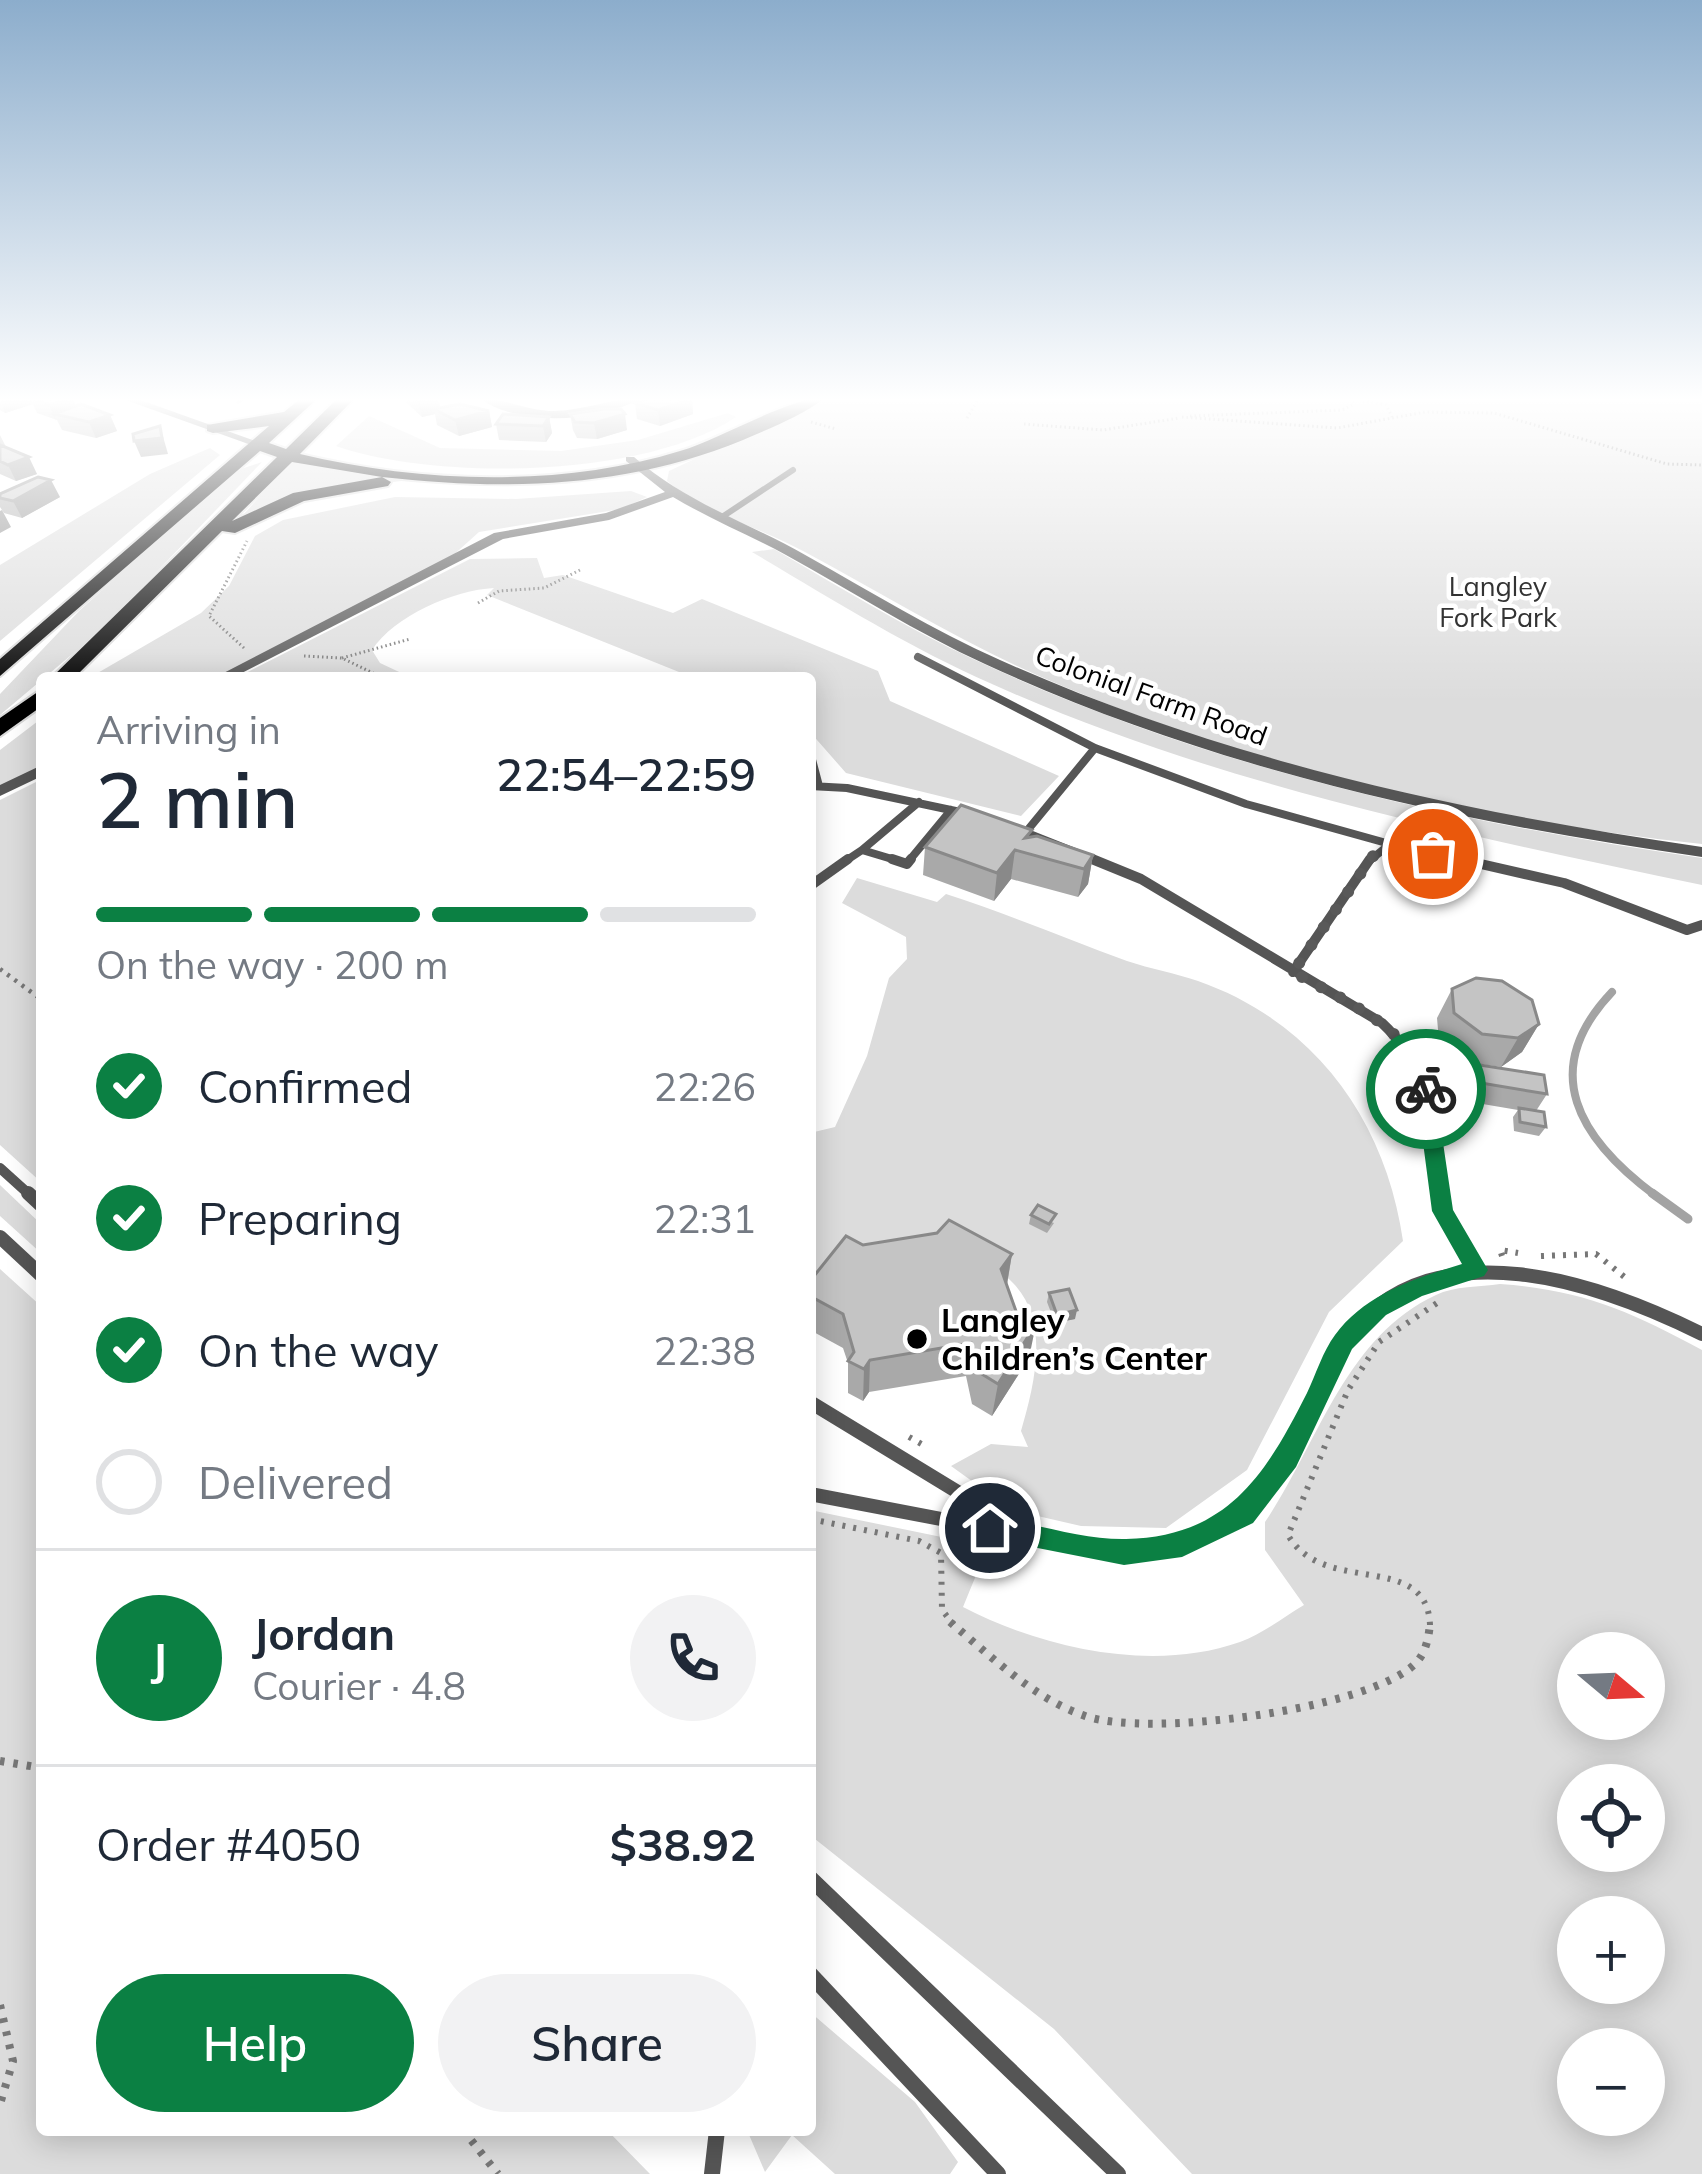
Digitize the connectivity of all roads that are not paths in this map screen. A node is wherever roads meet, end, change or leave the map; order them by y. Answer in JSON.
{"nodes":[{"id":1,"x":195,"y":499,"type":"edge"},
{"id":2,"x":245,"y":499,"type":"edge"},
{"id":3,"x":295,"y":499,"type":"edge"},
{"id":4,"x":656,"y":499,"type":"edge"},
{"id":5,"x":683,"y":499,"type":"edge"},
{"id":6,"x":749,"y":499,"type":"edge"},
{"id":7,"x":722,"y":517,"type":"junction"},
{"id":8,"x":142,"y":604,"type":"junction"},
{"id":9,"x":918,"y":657,"type":"dead end"},
{"id":10,"x":0,"y":670,"type":"edge"},
{"id":11,"x":68,"y":672,"type":"edge"},
{"id":12,"x":233,"y":672,"type":"edge"},
{"id":13,"x":36,"y":700,"type":"edge"},
{"id":14,"x":0,"y":729,"type":"edge"},
{"id":15,"x":1095,"y":748,"type":"junction"},
{"id":16,"x":36,"y":773,"type":"edge"},
{"id":17,"x":816,"y":786,"type":"edge"},
{"id":18,"x":0,"y":791,"type":"edge"},
{"id":19,"x":919,"y":802,"type":"junction"},
{"id":20,"x":951,"y":809,"type":"junction"},
{"id":21,"x":988,"y":820,"type":"edge"},
{"id":22,"x":1007,"y":826,"type":"edge"},
{"id":23,"x":1026,"y":832,"type":"junction"},
{"id":24,"x":1390,"y":844,"type":"junction"},
{"id":25,"x":862,"y":850,"type":"junction"},
{"id":26,"x":1702,"y":852,"type":"edge"},
{"id":27,"x":816,"y":882,"type":"edge"},
{"id":28,"x":1702,"y":925,"type":"edge"},
{"id":29,"x":1293,"y":972,"type":"junction"},
{"id":30,"x":0,"y":1168,"type":"edge"},
{"id":31,"x":36,"y":1201,"type":"edge"},
{"id":32,"x":0,"y":1238,"type":"edge"},
{"id":33,"x":1477,"y":1270,"type":"junction"},
{"id":34,"x":36,"y":1271,"type":"edge"},
{"id":35,"x":1702,"y":1334,"type":"edge"},
{"id":36,"x":816,"y":1406,"type":"edge"},
{"id":37,"x":816,"y":1496,"type":"edge"},
{"id":38,"x":1030,"y":1536,"type":"junction"},
{"id":39,"x":816,"y":1884,"type":"edge"},
{"id":40,"x":816,"y":1980,"type":"edge"},
{"id":41,"x":716,"y":2136,"type":"edge"},
{"id":42,"x":712,"y":2174,"type":"edge"},
{"id":43,"x":998,"y":2174,"type":"edge"},
{"id":44,"x":1118,"y":2174,"type":"edge"}],
"edges":[{"from":1,"to":10,"type":"main road"},
{"from":2,"to":8,"type":"main road"},
{"from":3,"to":8,"type":"main road"},
{"from":4,"to":12,"type":"street"},
{"from":5,"to":7,"type":"street","name":"Colonial Farm Road"},
{"from":6,"to":7,"type":"lane"},
{"from":7,"to":26,"type":"street","name":"Colonial Farm Road"},
{"from":8,"to":11,"type":"main road"},
{"from":9,"to":15,"type":"lane"},
{"from":13,"to":14,"type":"main road"},
{"from":15,"to":23,"type":"lane"},
{"from":15,"to":24,"type":"lane"},
{"from":16,"to":18,"type":"street"},
{"from":17,"to":19,"type":"lane"},
{"from":19,"to":20,"type":"lane"},
{"from":19,"to":25,"type":"lane"},
{"from":20,"to":21,"type":"lane"},
{"from":20,"to":25,"type":"lane"},
{"from":22,"to":23,"type":"lane"},
{"from":23,"to":29,"type":"lane"},
{"from":24,"to":28,"type":"lane"},
{"from":24,"to":29,"type":"lane"},
{"from":25,"to":27,"type":"lane"},
{"from":29,"to":33,"type":"lane"},
{"from":30,"to":31,"type":"lane"},
{"from":32,"to":34,"type":"lane"},
{"from":33,"to":35,"type":"lane"},
{"from":33,"to":38,"type":"lane"},
{"from":36,"to":38,"type":"lane"},
{"from":37,"to":38,"type":"lane"},
{"from":39,"to":44,"type":"lane"},
{"from":40,"to":43,"type":"lane"},
{"from":41,"to":42,"type":"lane"}]}
